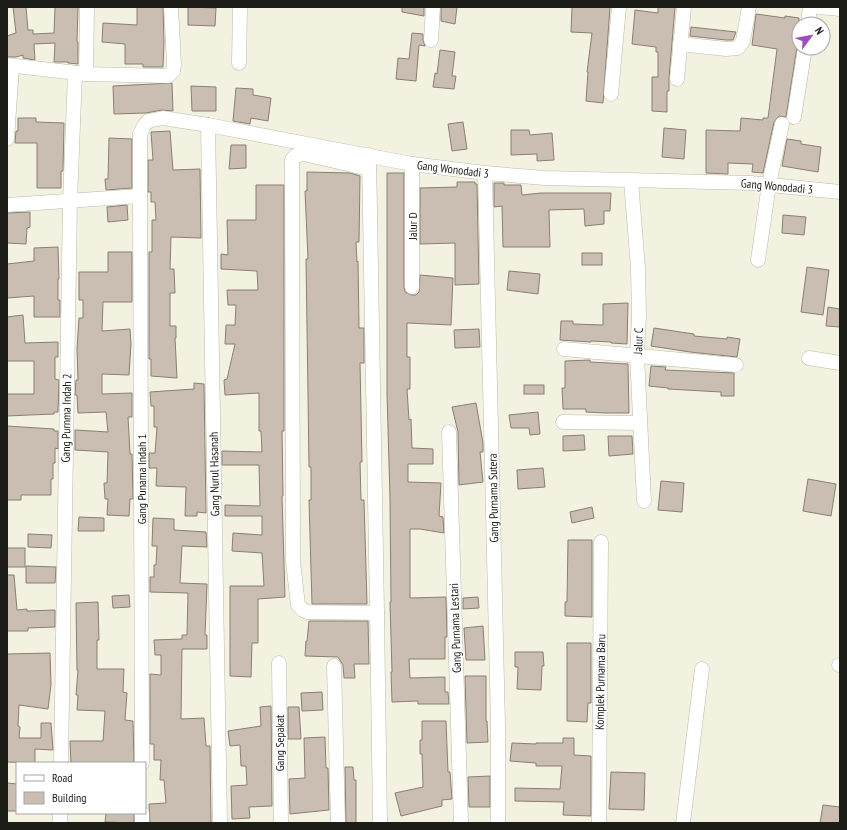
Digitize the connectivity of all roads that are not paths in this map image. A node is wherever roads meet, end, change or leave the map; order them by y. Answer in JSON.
{"nodes":[{"id":1,"x":88,"y":7,"type":"edge"},
{"id":2,"x":171,"y":7,"type":"edge"},
{"id":3,"x":240,"y":7,"type":"edge"},
{"id":4,"x":433,"y":7,"type":"edge"},
{"id":5,"x":619,"y":7,"type":"edge"},
{"id":6,"x":684,"y":7,"type":"edge"},
{"id":7,"x":749,"y":7,"type":"edge"},
{"id":8,"x":819,"y":7,"type":"edge"},
{"id":9,"x":840,"y":9,"type":"edge"},
{"id":10,"x":431,"y":40,"type":"dead end"},
{"id":11,"x":680,"y":44,"type":"junction"},
{"id":12,"x":804,"y":56,"type":"edge"},
{"id":13,"x":239,"y":63,"type":"dead end"},
{"id":14,"x":9,"y":65,"type":"edge"},
{"id":15,"x":81,"y":73,"type":"junction"},
{"id":16,"x":676,"y":79,"type":"dead end"},
{"id":17,"x":611,"y":94,"type":"dead end"},
{"id":18,"x":794,"y":117,"type":"dead end"},
{"id":19,"x":782,"y":124,"type":"dead end"},
{"id":20,"x":208,"y":125,"type":"junction"},
{"id":21,"x":7,"y":139,"type":"edge"},
{"id":22,"x":369,"y":162,"type":"junction"},
{"id":23,"x":412,"y":164,"type":"junction"},
{"id":24,"x":485,"y":173,"type":"junction"},
{"id":25,"x":631,"y":181,"type":"junction"},
{"id":26,"x":770,"y":184,"type":"junction"},
{"id":27,"x":840,"y":192,"type":"edge"},
{"id":28,"x":140,"y":196,"type":"junction"},
{"id":29,"x":70,"y":201,"type":"junction"},
{"id":30,"x":7,"y":205,"type":"edge"},
{"id":31,"x":758,"y":260,"type":"dead end"},
{"id":32,"x":412,"y":287,"type":"dead end"},
{"id":33,"x":564,"y":349,"type":"dead end"},
{"id":34,"x":637,"y":355,"type":"junction"},
{"id":35,"x":808,"y":358,"type":"dead end"},
{"id":36,"x":840,"y":363,"type":"edge"},
{"id":37,"x":736,"y":365,"type":"dead end"},
{"id":38,"x":563,"y":422,"type":"dead end"},
{"id":39,"x":640,"y":423,"type":"junction"},
{"id":40,"x":449,"y":432,"type":"dead end"},
{"id":41,"x":644,"y":501,"type":"dead end"},
{"id":42,"x":601,"y":542,"type":"dead end"},
{"id":43,"x":378,"y":613,"type":"junction"},
{"id":44,"x":279,"y":663,"type":"dead end"},
{"id":45,"x":334,"y":666,"type":"dead end"},
{"id":46,"x":702,"y":669,"type":"dead end"},
{"id":47,"x":61,"y":762,"type":"edge"},
{"id":48,"x":142,"y":762,"type":"edge"},
{"id":49,"x":220,"y":823,"type":"edge"},
{"id":50,"x":280,"y":823,"type":"edge"},
{"id":51,"x":338,"y":823,"type":"edge"},
{"id":52,"x":380,"y":823,"type":"edge"},
{"id":53,"x":461,"y":823,"type":"edge"},
{"id":54,"x":498,"y":823,"type":"edge"},
{"id":55,"x":599,"y":823,"type":"edge"},
{"id":56,"x":683,"y":823,"type":"edge"}],
"edges":[{"from":1,"to":15,"type":"street","name":"Gang Purnma Indah 2"},
{"from":2,"to":15,"type":"street"},
{"from":3,"to":13,"type":"street"},
{"from":4,"to":10,"type":"street"},
{"from":5,"to":17,"type":"street"},
{"from":6,"to":11,"type":"street"},
{"from":7,"to":11,"type":"street"},
{"from":8,"to":9,"type":"street"},
{"from":11,"to":16,"type":"street"},
{"from":12,"to":18,"type":"street"},
{"from":14,"to":15,"type":"street"},
{"from":14,"to":21,"type":"street"},
{"from":15,"to":29,"type":"street","name":"Gang Purnma Indah 2"},
{"from":19,"to":26,"type":"street"},
{"from":20,"to":22,"type":"street","name":"Gang Wonodadi 3"},
{"from":20,"to":28,"type":"street","name":"Gang Wonodadi 3"},
{"from":20,"to":49,"type":"street","name":"Gang Nurul Hasanah"},
{"from":22,"to":23,"type":"street","name":"Gang Wonodadi 3"},
{"from":22,"to":43,"type":"street"},
{"from":22,"to":43,"type":"street"},
{"from":23,"to":24,"type":"street","name":"Gang Wonodadi 3"},
{"from":23,"to":32,"type":"street","name":"Jalur D"},
{"from":24,"to":25,"type":"street","name":"Gang Wonodadi 3"},
{"from":24,"to":54,"type":"street","name":"Gang Purnama Sutera"},
{"from":25,"to":26,"type":"street","name":"Gang Wonodadi 3"},
{"from":25,"to":34,"type":"street","name":"Jalur C"},
{"from":26,"to":27,"type":"street","name":"Gang Wonodadi 3"},
{"from":26,"to":31,"type":"street"},
{"from":28,"to":29,"type":"street"},
{"from":28,"to":48,"type":"street","name":"Gang Punama Indah 1"},
{"from":29,"to":30,"type":"street"},
{"from":29,"to":47,"type":"street","name":"Gang Purnma Indah 2"},
{"from":33,"to":34,"type":"street"},
{"from":34,"to":37,"type":"street"},
{"from":34,"to":39,"type":"street","name":"Jalur C"},
{"from":35,"to":36,"type":"street"},
{"from":38,"to":39,"type":"street"},
{"from":39,"to":41,"type":"street","name":"Jalur C"},
{"from":40,"to":53,"type":"street","name":"Gang Purnama Lestari"},
{"from":42,"to":55,"type":"street","name":"Komplek Purnama Baru"},
{"from":43,"to":52,"type":"street"},
{"from":44,"to":50,"type":"street","name":"Gang Sepakat"},
{"from":45,"to":51,"type":"street"},
{"from":46,"to":56,"type":"street"}]}
